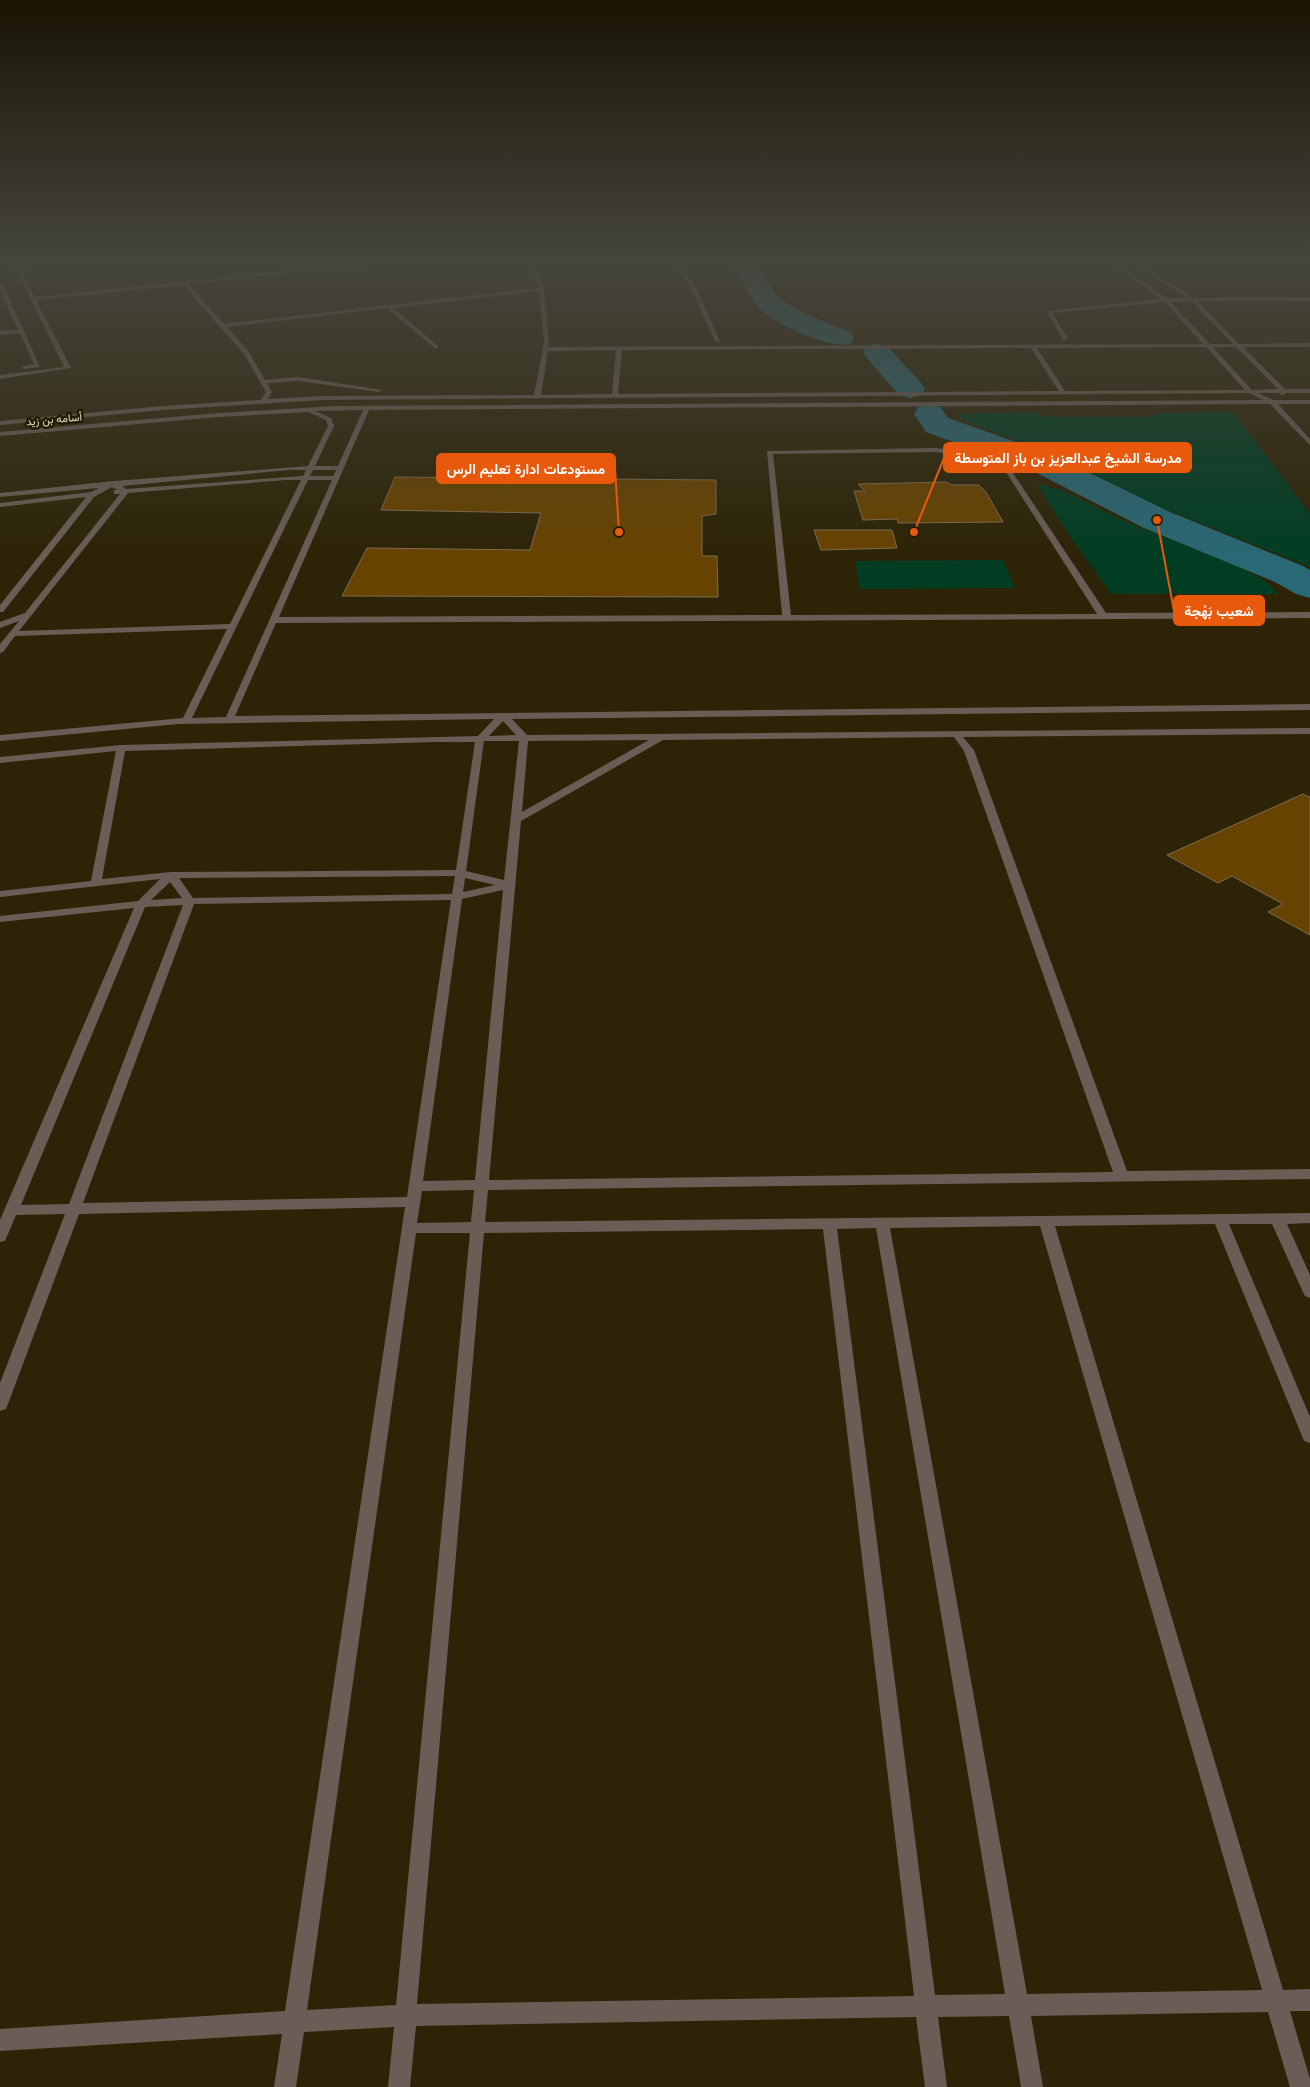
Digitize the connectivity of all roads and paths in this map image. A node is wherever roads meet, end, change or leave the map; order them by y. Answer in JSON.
{"nodes":[{"id":1,"x":35,"y":360,"type":"edge"},
{"id":2,"x":64,"y":360,"type":"edge"},
{"id":3,"x":251,"y":360,"type":"edge"},
{"id":4,"x":544,"y":360,"type":"edge"},
{"id":5,"x":617,"y":360,"type":"edge"},
{"id":6,"x":1042,"y":360,"type":"edge"},
{"id":7,"x":1222,"y":360,"type":"edge"},
{"id":8,"x":1253,"y":360,"type":"edge"},
{"id":9,"x":0,"y":370,"type":"edge"},
{"id":10,"x":0,"y":377,"type":"edge"},
{"id":11,"x":263,"y":382,"type":"junction"},
{"id":12,"x":1251,"y":392,"type":"junction"},
{"id":13,"x":1284,"y":392,"type":"junction"},
{"id":14,"x":1310,"y":392,"type":"edge"},
{"id":15,"x":1063,"y":393,"type":"junction"},
{"id":16,"x":615,"y":396,"type":"junction"},
{"id":17,"x":537,"y":397,"type":"junction"},
{"id":18,"x":450,"y":398,"type":"junction"},
{"id":19,"x":264,"y":402,"type":"junction"},
{"id":20,"x":1310,"y":402,"type":"edge"},
{"id":21,"x":1273,"y":403,"type":"junction"},
{"id":22,"x":367,"y":408,"type":"junction"},
{"id":23,"x":294,"y":410,"type":"junction"},
{"id":24,"x":38,"y":419,"type":"junction"},
{"id":25,"x":0,"y":423,"type":"edge"},
{"id":26,"x":34,"y":431,"type":"junction"},
{"id":27,"x":0,"y":434,"type":"edge"},
{"id":28,"x":1310,"y":443,"type":"edge"},
{"id":29,"x":310,"y":468,"type":"junction"},
{"id":30,"x":340,"y":468,"type":"junction"},
{"id":31,"x":305,"y":478,"type":"junction"},
{"id":32,"x":336,"y":478,"type":"junction"},
{"id":33,"x":114,"y":483,"type":"junction"},
{"id":34,"x":125,"y":492,"type":"junction"},
{"id":35,"x":0,"y":495,"type":"edge"},
{"id":36,"x":90,"y":495,"type":"junction"},
{"id":37,"x":0,"y":505,"type":"edge"},
{"id":38,"x":0,"y":610,"type":"edge"},
{"id":39,"x":27,"y":615,"type":"junction"},
{"id":40,"x":0,"y":616,"type":"edge"},
{"id":41,"x":1102,"y":616,"type":"junction"},
{"id":42,"x":1310,"y":616,"type":"edge"},
{"id":43,"x":787,"y":618,"type":"junction"},
{"id":44,"x":273,"y":620,"type":"junction"},
{"id":45,"x":0,"y":625,"type":"edge"},
{"id":46,"x":233,"y":626,"type":"junction"},
{"id":47,"x":12,"y":634,"type":"junction"},
{"id":48,"x":0,"y":650,"type":"edge"},
{"id":49,"x":1310,"y":707,"type":"edge"},
{"id":50,"x":503,"y":715,"type":"junction"},
{"id":51,"x":229,"y":720,"type":"junction"},
{"id":52,"x":186,"y":721,"type":"junction"},
{"id":53,"x":1310,"y":731,"type":"edge"},
{"id":54,"x":956,"y":734,"type":"junction"},
{"id":55,"x":661,"y":737,"type":"junction"},
{"id":56,"x":0,"y":738,"type":"edge"},
{"id":57,"x":524,"y":738,"type":"junction"},
{"id":58,"x":480,"y":739,"type":"junction"},
{"id":59,"x":122,"y":748,"type":"junction"},
{"id":60,"x":0,"y":760,"type":"edge"},
{"id":61,"x":516,"y":820,"type":"junction"},
{"id":62,"x":460,"y":873,"type":"junction"},
{"id":63,"x":171,"y":874,"type":"junction"},
{"id":64,"x":96,"y":883,"type":"junction"},
{"id":65,"x":509,"y":885,"type":"junction"},
{"id":66,"x":0,"y":894,"type":"edge"},
{"id":67,"x":457,"y":897,"type":"junction"},
{"id":68,"x":190,"y":901,"type":"junction"},
{"id":69,"x":141,"y":904,"type":"junction"},
{"id":70,"x":0,"y":919,"type":"edge"},
{"id":71,"x":1310,"y":1174,"type":"edge"},
{"id":72,"x":1122,"y":1177,"type":"junction"},
{"id":73,"x":483,"y":1185,"type":"junction"},
{"id":74,"x":414,"y":1194,"type":"junction"},
{"id":75,"x":74,"y":1209,"type":"junction"},
{"id":76,"x":11,"y":1210,"type":"junction"},
{"id":77,"x":1277,"y":1218,"type":"junction"},
{"id":78,"x":1310,"y":1218,"type":"edge"},
{"id":79,"x":1220,"y":1219,"type":"junction"},
{"id":80,"x":1046,"y":1221,"type":"junction"},
{"id":81,"x":829,"y":1223,"type":"junction"},
{"id":82,"x":882,"y":1223,"type":"junction"},
{"id":83,"x":479,"y":1227,"type":"junction"},
{"id":84,"x":409,"y":1228,"type":"junction"},
{"id":85,"x":0,"y":1237,"type":"edge"},
{"id":86,"x":1310,"y":1292,"type":"edge"},
{"id":87,"x":0,"y":1404,"type":"edge"},
{"id":88,"x":1310,"y":1436,"type":"edge"},
{"id":89,"x":1310,"y":2000,"type":"edge"},
{"id":90,"x":1275,"y":2001,"type":"junction"},
{"id":91,"x":1018,"y":2005,"type":"junction"},
{"id":92,"x":926,"y":2007,"type":"junction"},
{"id":93,"x":406,"y":2016,"type":"junction"},
{"id":94,"x":294,"y":2023,"type":"junction"},
{"id":95,"x":0,"y":2040,"type":"edge"},
{"id":96,"x":285,"y":2087,"type":"edge"},
{"id":97,"x":399,"y":2087,"type":"edge"},
{"id":98,"x":936,"y":2087,"type":"edge"},
{"id":99,"x":1032,"y":2087,"type":"edge"},
{"id":100,"x":1301,"y":2087,"type":"edge"}],
"edges":[{"from":1,"to":9,"type":"street"},
{"from":2,"to":10,"type":"street"},
{"from":3,"to":11,"type":"street"},
{"from":4,"to":17,"type":"street"},
{"from":5,"to":16,"type":"street"},
{"from":6,"to":15,"type":"street"},
{"from":7,"to":12,"type":"street"},
{"from":8,"to":13,"type":"street"},
{"from":11,"to":18,"type":"street"},
{"from":11,"to":19,"type":"street"},
{"from":12,"to":13,"type":"street","name":"أسامه بن زيد"},
{"from":12,"to":15,"type":"street","name":"أسامه بن زيد"},
{"from":12,"to":21,"type":"street"},
{"from":13,"to":14,"type":"street","name":"أسامه بن زيد"},
{"from":13,"to":21,"type":"street"},
{"from":15,"to":16,"type":"street","name":"أسامه بن زيد"},
{"from":16,"to":17,"type":"street","name":"أسامه بن زيد"},
{"from":17,"to":18,"type":"street","name":"أسامه بن زيد"},
{"from":18,"to":19,"type":"street","name":"أسامه بن زيد"},
{"from":19,"to":24,"type":"street","name":"أسامه بن زيد"},
{"from":20,"to":21,"type":"street","name":"أسامه بن زيد"},
{"from":21,"to":22,"type":"street","name":"أسامه بن زيد"},
{"from":21,"to":28,"type":"street"},
{"from":22,"to":23,"type":"street","name":"أسامه بن زيد"},
{"from":22,"to":30,"type":"street"},
{"from":23,"to":26,"type":"street","name":"أسامه بن زيد"},
{"from":23,"to":29,"type":"street"},
{"from":24,"to":25,"type":"street","name":"أسامه بن زيد"},
{"from":24,"to":26,"type":"street"},
{"from":26,"to":27,"type":"street","name":"أسامه بن زيد"},
{"from":29,"to":30,"type":"street"},
{"from":29,"to":31,"type":"street"},
{"from":29,"to":33,"type":"street"},
{"from":30,"to":32,"type":"street"},
{"from":31,"to":32,"type":"street"},
{"from":31,"to":34,"type":"street"},
{"from":31,"to":46,"type":"street"},
{"from":32,"to":44,"type":"street"},
{"from":33,"to":34,"type":"street"},
{"from":33,"to":35,"type":"street"},
{"from":33,"to":36,"type":"street"},
{"from":34,"to":36,"type":"street"},
{"from":34,"to":39,"type":"street"},
{"from":36,"to":37,"type":"street"},
{"from":36,"to":38,"type":"street"},
{"from":39,"to":40,"type":"street"},
{"from":39,"to":45,"type":"street"},
{"from":39,"to":47,"type":"street"},
{"from":41,"to":42,"type":"street"},
{"from":41,"to":43,"type":"street"},
{"from":41,"to":43,"type":"street"},
{"from":43,"to":44,"type":"street"},
{"from":44,"to":51,"type":"street"},
{"from":46,"to":47,"type":"street"},
{"from":46,"to":52,"type":"street"},
{"from":47,"to":48,"type":"street"},
{"from":49,"to":50,"type":"street"},
{"from":50,"to":51,"type":"street"},
{"from":50,"to":57,"type":"street"},
{"from":50,"to":58,"type":"street"},
{"from":51,"to":52,"type":"street"},
{"from":52,"to":56,"type":"street"},
{"from":53,"to":54,"type":"street"},
{"from":54,"to":55,"type":"street"},
{"from":54,"to":72,"type":"street"},
{"from":55,"to":57,"type":"street"},
{"from":55,"to":61,"type":"street"},
{"from":57,"to":58,"type":"street"},
{"from":57,"to":61,"type":"street"},
{"from":58,"to":59,"type":"street"},
{"from":58,"to":62,"type":"street"},
{"from":59,"to":60,"type":"street"},
{"from":59,"to":64,"type":"street"},
{"from":61,"to":65,"type":"street"},
{"from":62,"to":63,"type":"street"},
{"from":62,"to":65,"type":"street"},
{"from":62,"to":67,"type":"street"},
{"from":63,"to":64,"type":"street"},
{"from":63,"to":68,"type":"street"},
{"from":63,"to":69,"type":"street"},
{"from":64,"to":66,"type":"street"},
{"from":65,"to":67,"type":"street"},
{"from":65,"to":73,"type":"street"},
{"from":67,"to":68,"type":"street"},
{"from":67,"to":74,"type":"street"},
{"from":68,"to":69,"type":"street"},
{"from":68,"to":75,"type":"street"},
{"from":69,"to":70,"type":"street"},
{"from":69,"to":76,"type":"street"},
{"from":71,"to":72,"type":"street"},
{"from":72,"to":73,"type":"street"},
{"from":73,"to":74,"type":"street"},
{"from":73,"to":83,"type":"street"},
{"from":74,"to":75,"type":"street"},
{"from":74,"to":84,"type":"street"},
{"from":75,"to":76,"type":"street"},
{"from":75,"to":87,"type":"street"},
{"from":76,"to":85,"type":"street"},
{"from":77,"to":78,"type":"street"},
{"from":77,"to":79,"type":"street"},
{"from":77,"to":86,"type":"street"},
{"from":79,"to":80,"type":"street"},
{"from":79,"to":88,"type":"street"},
{"from":80,"to":82,"type":"street"},
{"from":80,"to":90,"type":"street"},
{"from":81,"to":82,"type":"street"},
{"from":81,"to":83,"type":"street"},
{"from":81,"to":92,"type":"street"},
{"from":82,"to":91,"type":"street"},
{"from":83,"to":84,"type":"street"},
{"from":83,"to":93,"type":"street"},
{"from":84,"to":94,"type":"street"},
{"from":89,"to":90,"type":"street"},
{"from":90,"to":91,"type":"street"},
{"from":90,"to":100,"type":"street"},
{"from":91,"to":92,"type":"street"},
{"from":91,"to":99,"type":"street"},
{"from":92,"to":93,"type":"street"},
{"from":92,"to":98,"type":"street"},
{"from":93,"to":94,"type":"street"},
{"from":93,"to":97,"type":"street"},
{"from":94,"to":95,"type":"street"},
{"from":94,"to":96,"type":"street"}]}
